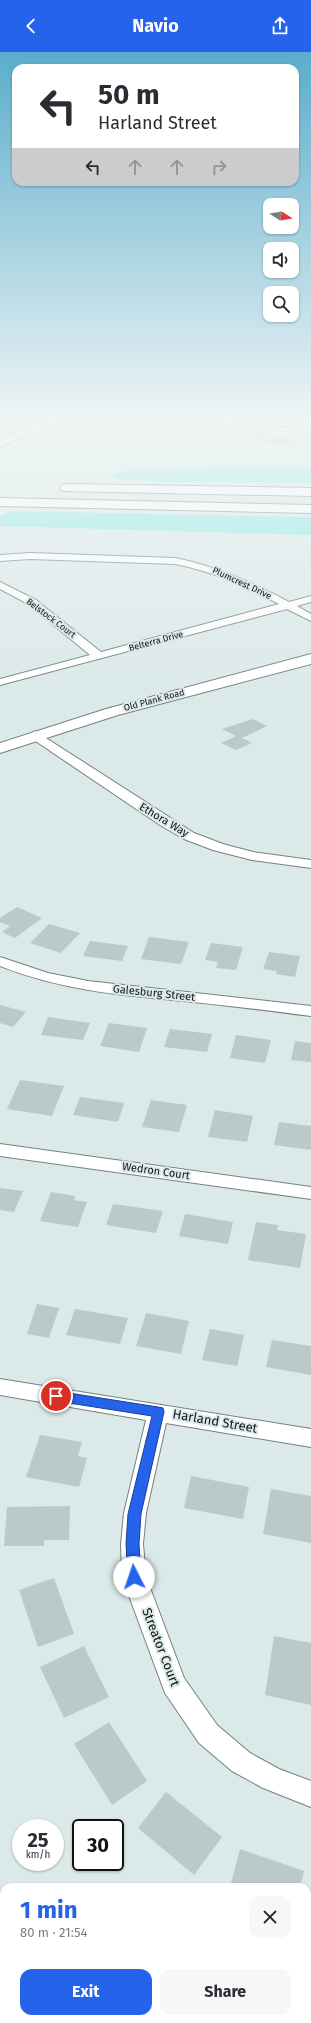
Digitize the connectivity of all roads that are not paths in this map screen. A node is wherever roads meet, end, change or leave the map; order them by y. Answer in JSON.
{"nodes":[{"id":1,"x":0,"y":558,"type":"edge"},
{"id":2,"x":0,"y":585,"type":"edge"},
{"id":3,"x":311,"y":599,"type":"edge"},
{"id":4,"x":289,"y":606,"type":"junction"},
{"id":5,"x":311,"y":618,"type":"edge"},
{"id":6,"x":99,"y":656,"type":"junction"},
{"id":7,"x":311,"y":659,"type":"edge"},
{"id":8,"x":0,"y":682,"type":"edge"},
{"id":9,"x":35,"y":736,"type":"junction"},
{"id":10,"x":0,"y":748,"type":"edge"},
{"id":11,"x":311,"y":864,"type":"edge"},
{"id":12,"x":0,"y":961,"type":"edge"},
{"id":13,"x":311,"y":1011,"type":"edge"},
{"id":14,"x":0,"y":1150,"type":"edge"},
{"id":15,"x":311,"y":1193,"type":"edge"},
{"id":16,"x":0,"y":1387,"type":"edge"},
{"id":17,"x":158,"y":1412,"type":"junction"},
{"id":18,"x":311,"y":1438,"type":"edge"},
{"id":19,"x":311,"y":1794,"type":"edge"}],
"edges":[{"from":1,"to":4,"type":"street","name":"Plumcrest Drive"},
{"from":2,"to":6,"type":"street","name":"Belstock Court"},
{"from":3,"to":4,"type":"street","name":"Belterra Drive"},
{"from":4,"to":5,"type":"street","name":"Plumcrest Drive"},
{"from":4,"to":6,"type":"street","name":"Belterra Drive"},
{"from":6,"to":8,"type":"street","name":"Belterra Drive"},
{"from":7,"to":9,"type":"main road","name":"Old Plank Road"},
{"from":9,"to":10,"type":"main road","name":"Old Plank Road"},
{"from":9,"to":11,"type":"street","name":"Ethora Way"},
{"from":12,"to":13,"type":"street","name":"Galesburg Street"},
{"from":14,"to":15,"type":"street","name":"Wedron Court"},
{"from":16,"to":17,"type":"street","name":"Harland Street"},
{"from":17,"to":18,"type":"street","name":"Harland Street"},
{"from":17,"to":19,"type":"street","name":"Streator Court"}]}
